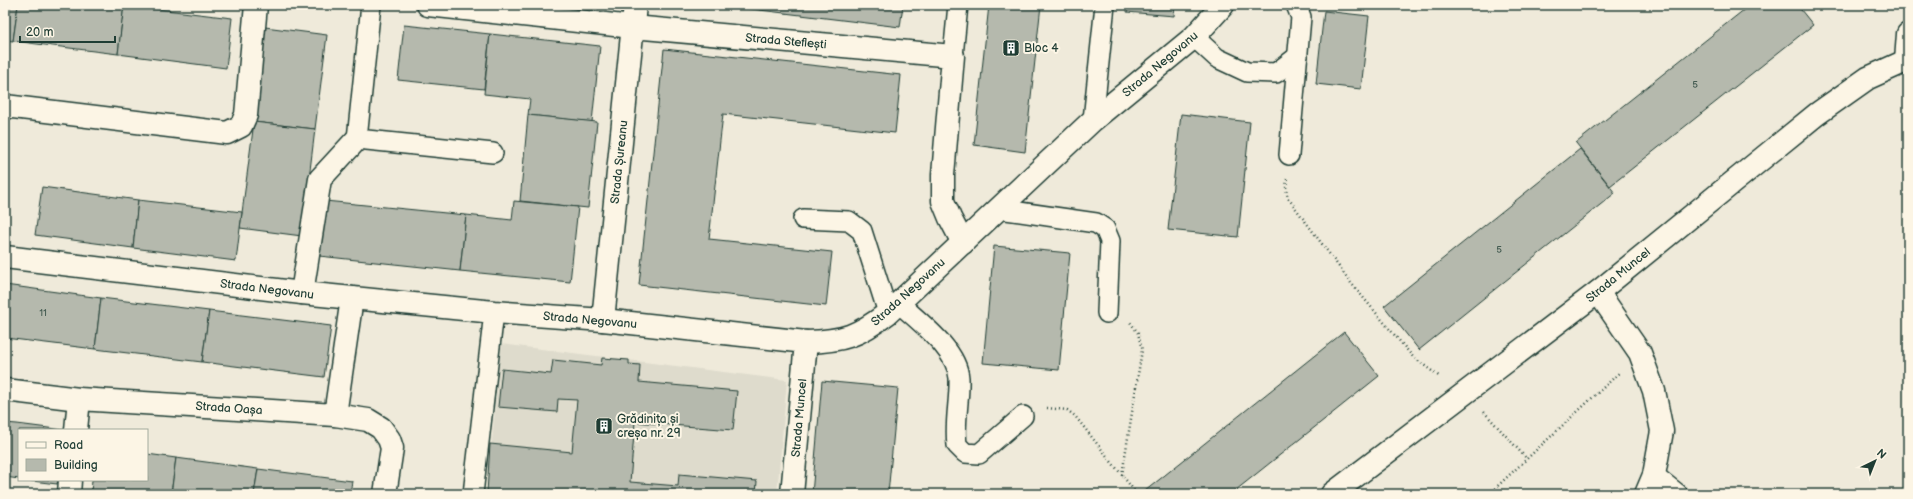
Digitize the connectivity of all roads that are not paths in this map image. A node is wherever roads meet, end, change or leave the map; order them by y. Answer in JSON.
{"nodes":[{"id":1,"x":256,"y":5,"type":"edge"},
{"id":2,"x":371,"y":5,"type":"edge"},
{"id":3,"x":428,"y":5,"type":"edge"},
{"id":4,"x":635,"y":5,"type":"edge"},
{"id":5,"x":958,"y":5,"type":"edge"},
{"id":6,"x":1105,"y":5,"type":"edge"},
{"id":7,"x":1223,"y":5,"type":"edge"},
{"id":8,"x":1296,"y":5,"type":"edge"},
{"id":9,"x":633,"y":27,"type":"junction"},
{"id":10,"x":1908,"y":34,"type":"edge"},
{"id":11,"x":1194,"y":37,"type":"junction"},
{"id":12,"x":953,"y":56,"type":"junction"},
{"id":13,"x":1298,"y":56,"type":"junction"},
{"id":14,"x":1907,"y":60,"type":"edge"},
{"id":15,"x":5,"y":106,"type":"edge"},
{"id":16,"x":1093,"y":120,"type":"junction"},
{"id":17,"x":357,"y":139,"type":"junction"},
{"id":18,"x":493,"y":153,"type":"dead end"},
{"id":19,"x":1289,"y":155,"type":"road end"},
{"id":20,"x":999,"y":209,"type":"junction"},
{"id":21,"x":803,"y":219,"type":"dead end"},
{"id":22,"x":963,"y":243,"type":"junction"},
{"id":23,"x":5,"y":257,"type":"edge"},
{"id":24,"x":1598,"y":292,"type":"junction"},
{"id":25,"x":302,"y":293,"type":"junction"},
{"id":26,"x":352,"y":298,"type":"junction"},
{"id":27,"x":894,"y":308,"type":"junction"},
{"id":28,"x":494,"y":312,"type":"junction"},
{"id":29,"x":1107,"y":313,"type":"road end"},
{"id":30,"x":603,"y":320,"type":"junction"},
{"id":31,"x":806,"y":342,"type":"junction"},
{"id":32,"x":5,"y":390,"type":"edge"},
{"id":33,"x":79,"y":399,"type":"junction"},
{"id":34,"x":335,"y":415,"type":"junction"},
{"id":35,"x":1023,"y":416,"type":"road end"},
{"id":36,"x":76,"y":429,"type":"edge"},
{"id":37,"x":70,"y":481,"type":"edge"},
{"id":38,"x":1650,"y":485,"type":"edge"},
{"id":39,"x":69,"y":494,"type":"edge"},
{"id":40,"x":385,"y":494,"type":"edge"},
{"id":41,"x":473,"y":494,"type":"edge"},
{"id":42,"x":792,"y":494,"type":"edge"},
{"id":43,"x":1332,"y":494,"type":"edge"},
{"id":44,"x":1678,"y":494,"type":"edge"}],
"edges":[{"from":1,"to":15,"type":"street"},
{"from":2,"to":17,"type":"lane"},
{"from":3,"to":9,"type":"street","name":"Strada Steflești"},
{"from":4,"to":9,"type":"street","name":"Strada Șureanu"},
{"from":5,"to":12,"type":"lane"},
{"from":6,"to":16,"type":"lane"},
{"from":7,"to":11,"type":"street","name":"Strada Negovanu"},
{"from":8,"to":13,"type":"lane"},
{"from":9,"to":12,"type":"street","name":"Strada Steflești"},
{"from":9,"to":30,"type":"street","name":"Strada Șureanu"},
{"from":10,"to":14,"type":"street","name":"Strada Muncel"},
{"from":11,"to":13,"type":"lane"},
{"from":11,"to":16,"type":"street","name":"Strada Negovanu"},
{"from":12,"to":22,"type":"street"},
{"from":13,"to":19,"type":"lane"},
{"from":14,"to":24,"type":"street","name":"Strada Muncel"},
{"from":16,"to":20,"type":"street","name":"Strada Negovanu"},
{"from":17,"to":18,"type":"lane"},
{"from":17,"to":25,"type":"street"},
{"from":20,"to":22,"type":"street","name":"Strada Negovanu"},
{"from":20,"to":29,"type":"lane"},
{"from":21,"to":27,"type":"lane"},
{"from":22,"to":27,"type":"street","name":"Strada Negovanu"},
{"from":23,"to":25,"type":"street","name":"Strada Negovanu"},
{"from":24,"to":38,"type":"street"},
{"from":24,"to":43,"type":"street","name":"Strada Muncel"},
{"from":25,"to":26,"type":"street","name":"Strada Negovanu"},
{"from":26,"to":28,"type":"street","name":"Strada Negovanu"},
{"from":26,"to":34,"type":"street"},
{"from":27,"to":31,"type":"street","name":"Strada Negovanu"},
{"from":27,"to":35,"type":"lane"},
{"from":28,"to":30,"type":"street","name":"Strada Negovanu"},
{"from":28,"to":41,"type":"lane"},
{"from":30,"to":31,"type":"street","name":"Strada Negovanu"},
{"from":31,"to":42,"type":"street","name":"Strada Muncel"},
{"from":32,"to":33,"type":"street","name":"Strada Oașa"},
{"from":33,"to":34,"type":"street","name":"Strada Oașa"},
{"from":33,"to":36,"type":"street"},
{"from":34,"to":40,"type":"street","name":"Strada Oașa"},
{"from":37,"to":39,"type":"street"},
{"from":38,"to":44,"type":"lane"}]}
